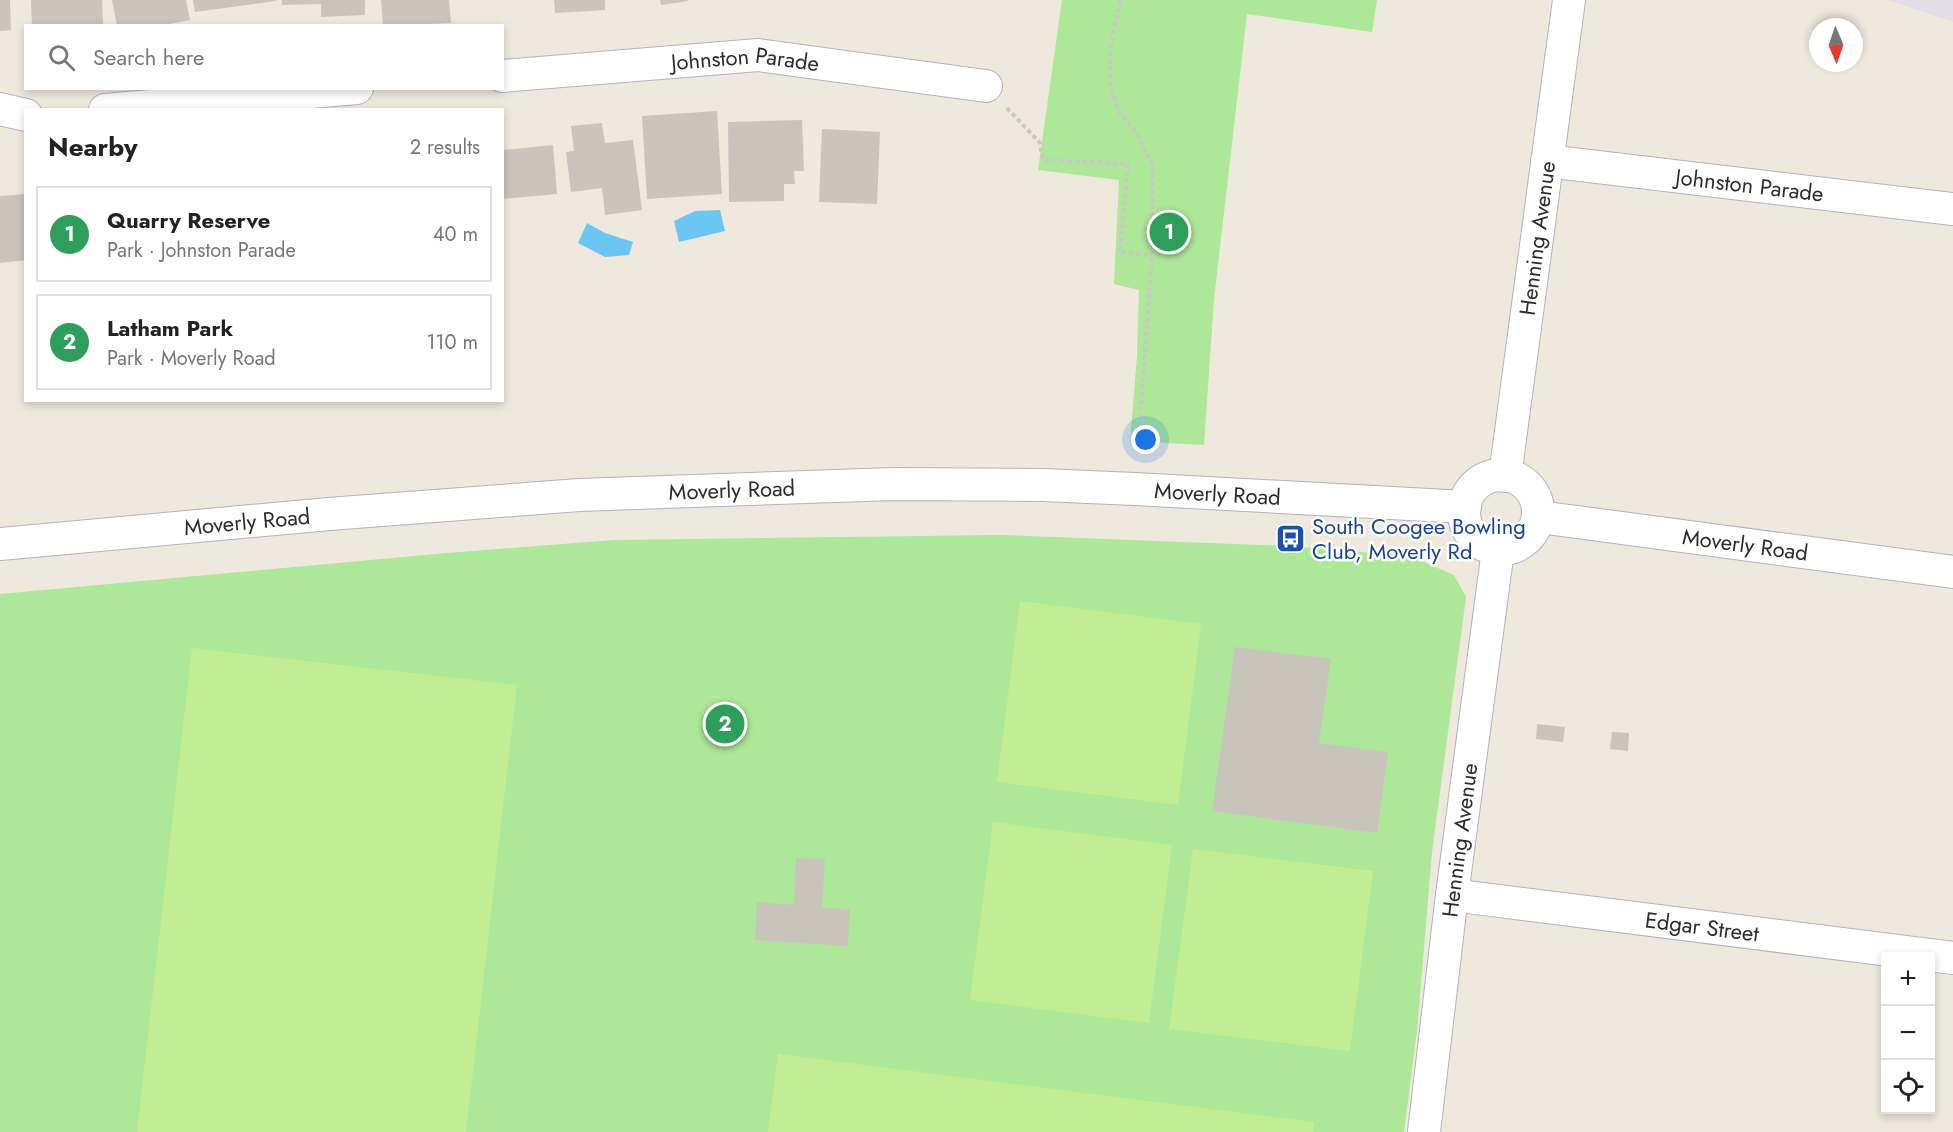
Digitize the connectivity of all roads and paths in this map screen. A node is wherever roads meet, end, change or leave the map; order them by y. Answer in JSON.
{"nodes":[{"id":1,"x":1120,"y":0,"type":"edge"},
{"id":2,"x":1569,"y":0,"type":"edge"},
{"id":3,"x":504,"y":76,"type":"edge"},
{"id":4,"x":986,"y":86,"type":"joint"},
{"id":5,"x":334,"y":90,"type":"edge"},
{"id":6,"x":128,"y":108,"type":"edge"},
{"id":7,"x":0,"y":109,"type":"edge"},
{"id":8,"x":24,"y":115,"type":"edge"},
{"id":9,"x":1547,"y":161,"type":"junction"},
{"id":10,"x":1953,"y":209,"type":"edge"},
{"id":11,"x":1152,"y":255,"type":"junction"},
{"id":12,"x":1138,"y":450,"type":"dead end"},
{"id":13,"x":1505,"y":476,"type":"junction"},
{"id":14,"x":1465,"y":507,"type":"junction"},
{"id":15,"x":1539,"y":517,"type":"junction"},
{"id":16,"x":0,"y":544,"type":"edge"},
{"id":17,"x":1498,"y":550,"type":"junction"},
{"id":18,"x":1953,"y":572,"type":"edge"},
{"id":19,"x":1452,"y":895,"type":"junction"},
{"id":20,"x":1953,"y":958,"type":"edge"},
{"id":21,"x":1424,"y":1132,"type":"edge"}],
"edges":[{"from":1,"to":11,"type":"path"},
{"from":2,"to":9,"type":"street","name":"Henning Avenue"},
{"from":3,"to":4,"type":"street","name":"Johnston Parade"},
{"from":4,"to":11,"type":"path"},
{"from":5,"to":6,"type":"street"},
{"from":7,"to":8,"type":"street"},
{"from":9,"to":10,"type":"street","name":"Johnston Parade"},
{"from":9,"to":13,"type":"street","name":"Henning Avenue"},
{"from":11,"to":12,"type":"path"},
{"from":13,"to":14,"type":"street"},
{"from":13,"to":15,"type":"street"},
{"from":14,"to":16,"type":"street","name":"Moverly Road"},
{"from":14,"to":17,"type":"street"},
{"from":15,"to":17,"type":"street"},
{"from":15,"to":18,"type":"street","name":"Moverly Road"},
{"from":17,"to":19,"type":"street","name":"Henning Avenue"},
{"from":19,"to":20,"type":"street","name":"Edgar Street"},
{"from":19,"to":21,"type":"street","name":"Henning Avenue"}]}
